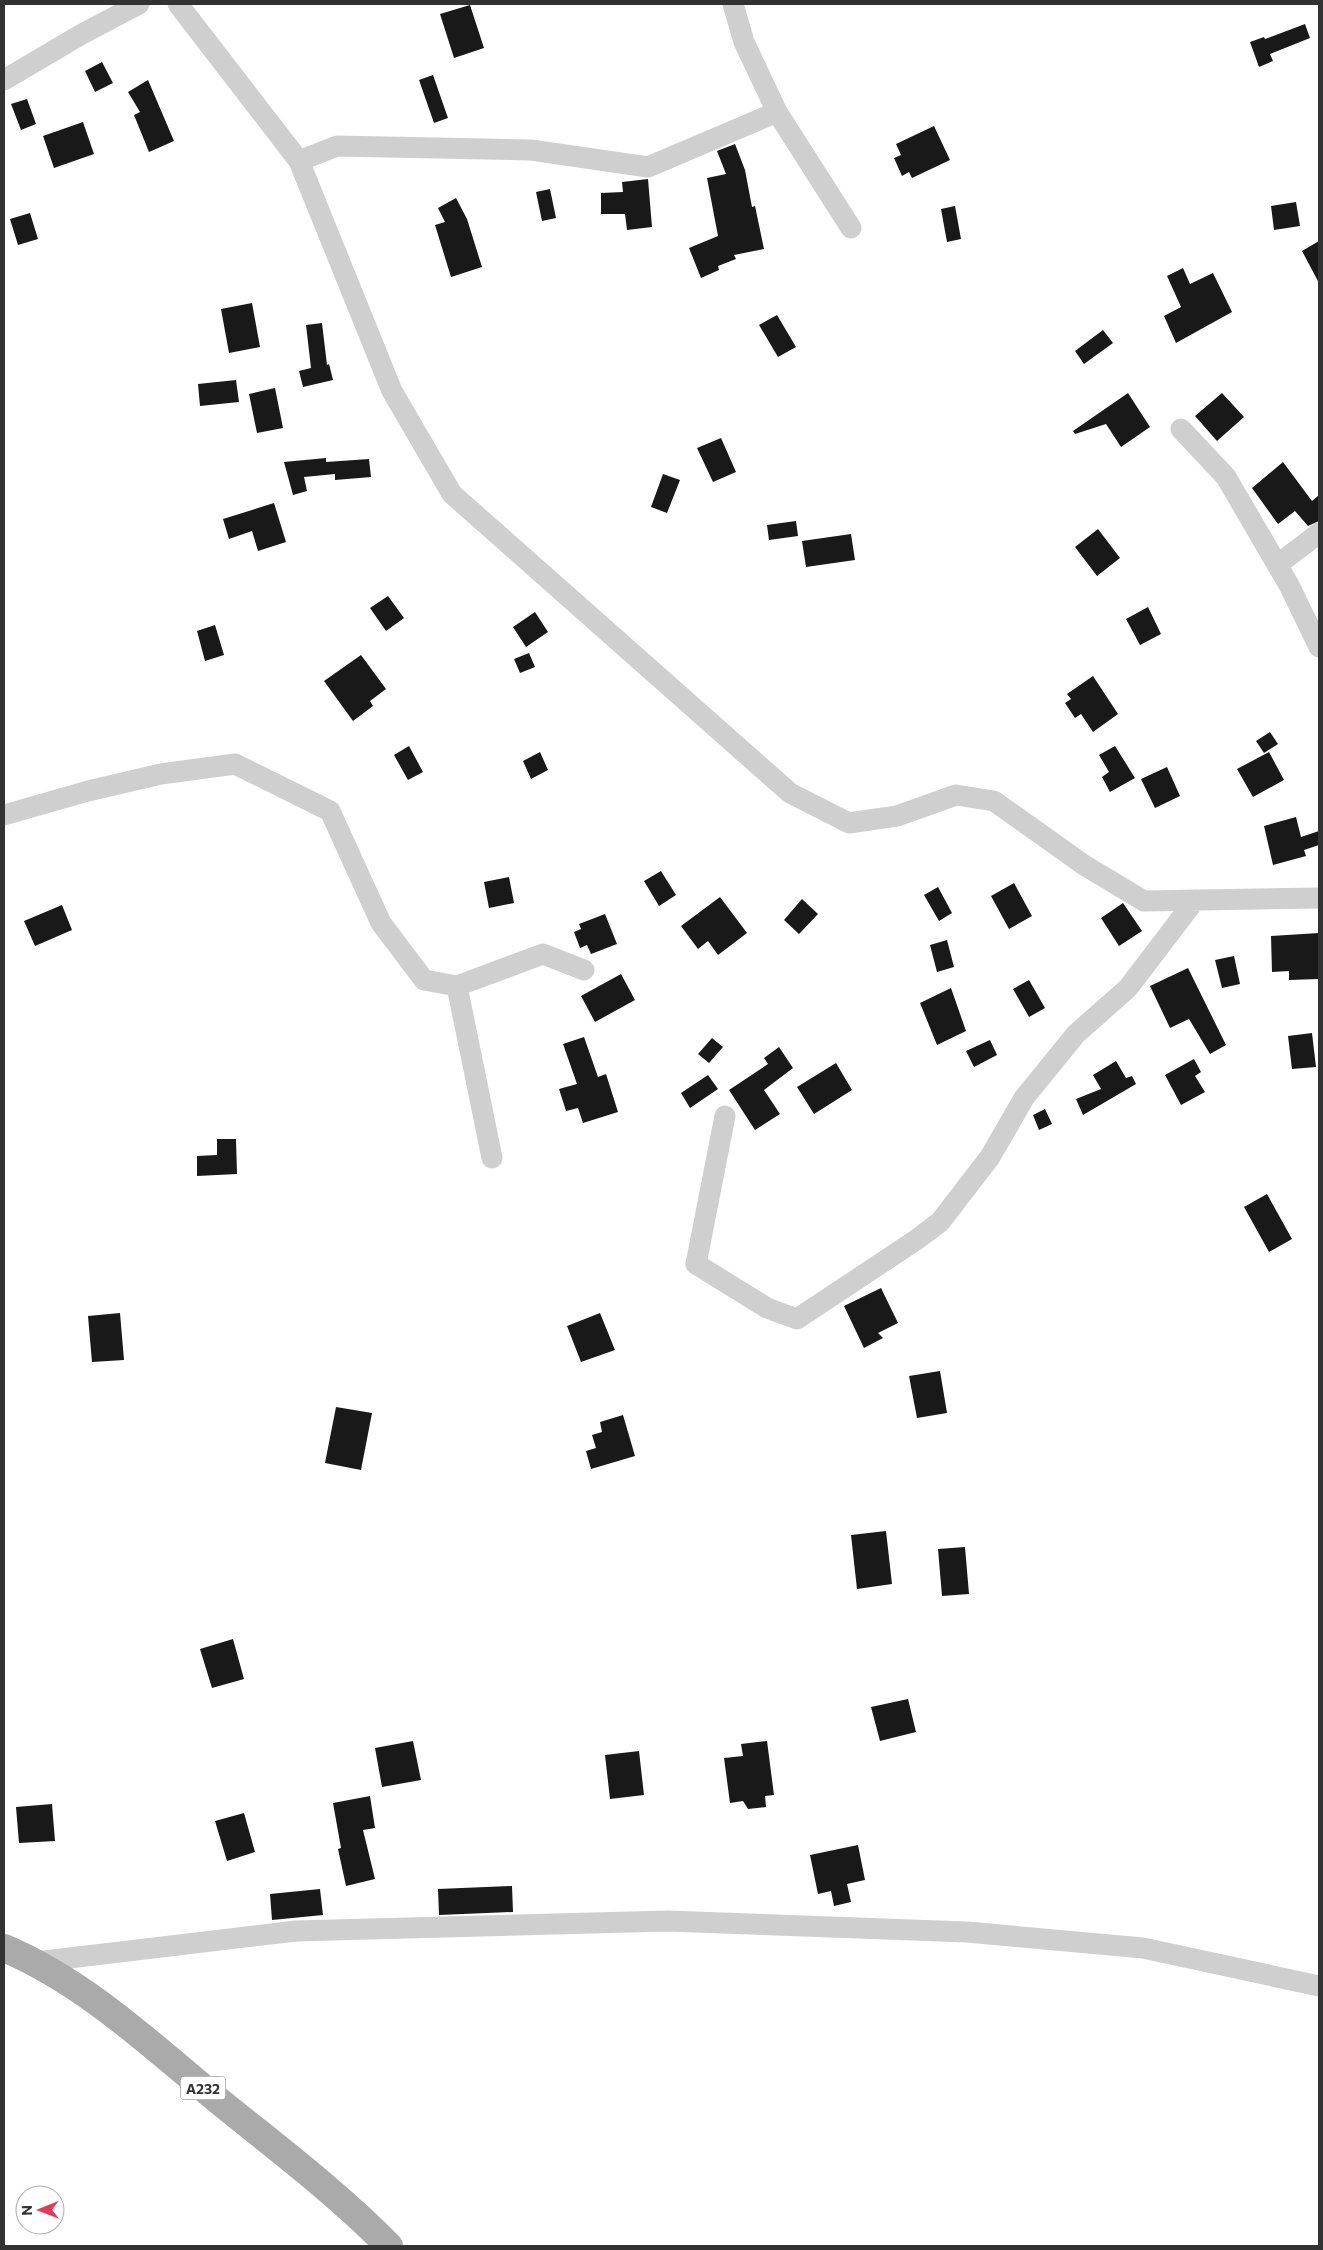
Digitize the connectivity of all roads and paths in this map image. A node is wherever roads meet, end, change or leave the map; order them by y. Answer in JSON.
{"nodes":[{"id":1,"x":139,"y":4,"type":"edge"},
{"id":2,"x":178,"y":4,"type":"edge"},
{"id":3,"x":733,"y":4,"type":"edge"},
{"id":4,"x":4,"y":80,"type":"edge"},
{"id":5,"x":777,"y":112,"type":"junction"},
{"id":6,"x":299,"y":161,"type":"junction"},
{"id":7,"x":851,"y":228,"type":"dead end"},
{"id":8,"x":1181,"y":429,"type":"dead end"},
{"id":9,"x":1319,"y":533,"type":"edge"},
{"id":10,"x":1277,"y":565,"type":"junction"},
{"id":11,"x":1319,"y":647,"type":"edge"},
{"id":12,"x":4,"y":815,"type":"edge"},
{"id":13,"x":1319,"y":898,"type":"edge"},
{"id":14,"x":1195,"y":900,"type":"junction"},
{"id":15,"x":584,"y":970,"type":"dead end"},
{"id":16,"x":457,"y":986,"type":"junction"},
{"id":17,"x":725,"y":1116,"type":"dead end"},
{"id":18,"x":492,"y":1158,"type":"dead end"},
{"id":19,"x":4,"y":1948,"type":"edge"},
{"id":20,"x":36,"y":1962,"type":"junction"},
{"id":21,"x":1319,"y":1986,"type":"edge"},
{"id":22,"x":389,"y":2246,"type":"edge"}],
"edges":[{"from":1,"to":4,"type":"street"},
{"from":2,"to":6,"type":"street"},
{"from":3,"to":5,"type":"street"},
{"from":5,"to":6,"type":"street"},
{"from":5,"to":7,"type":"street"},
{"from":6,"to":14,"type":"street"},
{"from":8,"to":10,"type":"street"},
{"from":9,"to":10,"type":"street"},
{"from":10,"to":11,"type":"street"},
{"from":12,"to":16,"type":"street"},
{"from":13,"to":14,"type":"street"},
{"from":14,"to":17,"type":"street"},
{"from":15,"to":16,"type":"street"},
{"from":16,"to":18,"type":"street"},
{"from":19,"to":20,"type":"main road","number":"A232"},
{"from":20,"to":21,"type":"street"},
{"from":20,"to":22,"type":"main road","number":"A232"}]}
